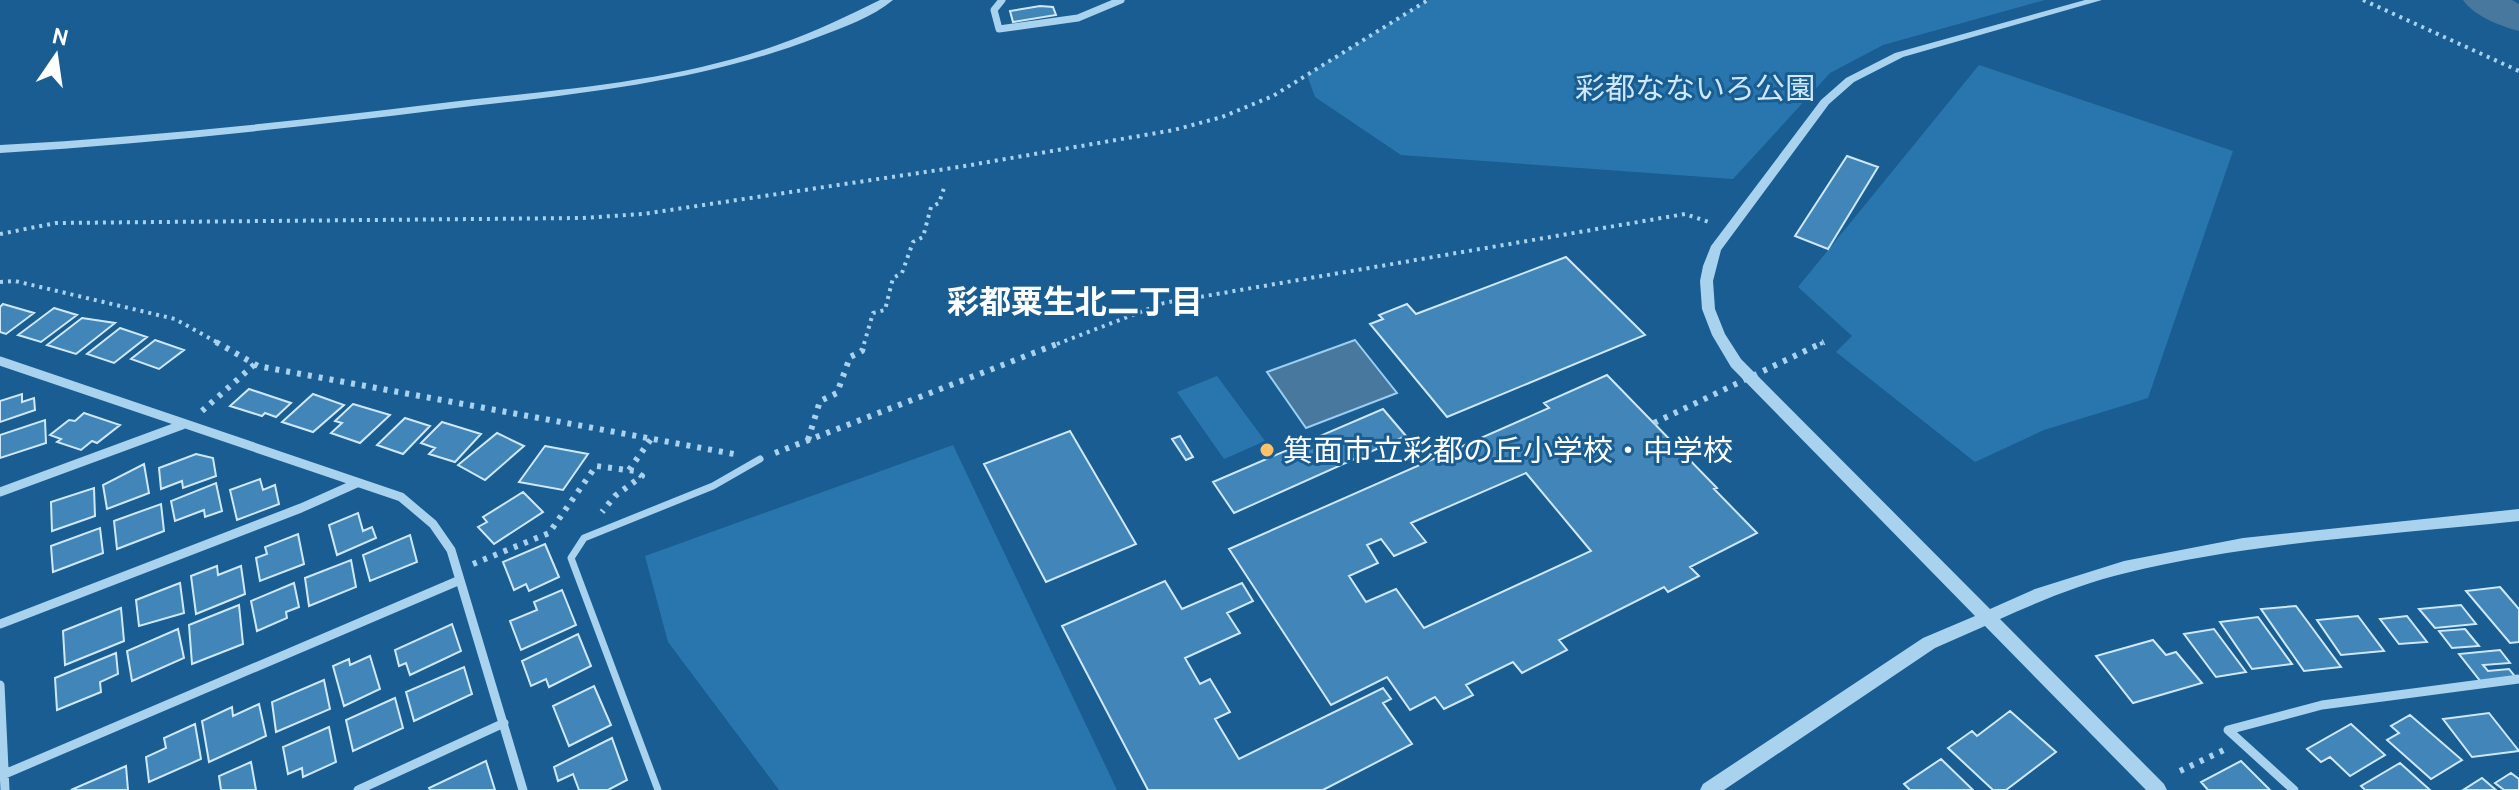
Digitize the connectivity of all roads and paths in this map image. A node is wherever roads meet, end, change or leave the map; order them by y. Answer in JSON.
{"nodes":[{"id":1,"x":888,"y":0,"type":"edge"},
{"id":2,"x":1002,"y":0,"type":"edge"},
{"id":3,"x":1121,"y":0,"type":"edge"},
{"id":4,"x":1428,"y":0,"type":"edge"},
{"id":5,"x":2097,"y":0,"type":"edge"},
{"id":6,"x":2363,"y":0,"type":"edge"},
{"id":7,"x":2519,"y":71,"type":"edge"},
{"id":8,"x":0,"y":149,"type":"edge"},
{"id":9,"x":944,"y":188,"type":"dead end"},
{"id":10,"x":1713,"y":224,"type":"dead end"},
{"id":11,"x":0,"y":234,"type":"edge"},
{"id":12,"x":0,"y":282,"type":"edge"},
{"id":13,"x":1825,"y":342,"type":"dead end"},
{"id":14,"x":0,"y":361,"type":"edge"},
{"id":15,"x":255,"y":364,"type":"junction"},
{"id":16,"x":209,"y":405,"type":"dead end"},
{"id":17,"x":1654,"y":423,"type":"dead end"},
{"id":18,"x":182,"y":425,"type":"junction"},
{"id":19,"x":651,"y":439,"type":"junction"},
{"id":20,"x":807,"y":441,"type":"junction"},
{"id":21,"x":760,"y":459,"type":"junction"},
{"id":22,"x":629,"y":470,"type":"junction"},
{"id":23,"x":358,"y":483,"type":"junction"},
{"id":24,"x":0,"y":492,"type":"edge"},
{"id":25,"x":615,"y":496,"type":"dead end"},
{"id":26,"x":2519,"y":515,"type":"edge"},
{"id":27,"x":459,"y":575,"type":"junction"},
{"id":28,"x":1989,"y":618,"type":"junction"},
{"id":29,"x":0,"y":624,"type":"edge"},
{"id":30,"x":2519,"y":679,"type":"edge"},
{"id":31,"x":0,"y":685,"type":"edge"},
{"id":32,"x":504,"y":723,"type":"junction"},
{"id":33,"x":2242,"y":742,"type":"junction"},
{"id":34,"x":2180,"y":771,"type":"dead end"},
{"id":35,"x":2,"y":776,"type":"edge"},
{"id":36,"x":5,"y":790,"type":"edge"},
{"id":37,"x":358,"y":790,"type":"edge"},
{"id":38,"x":523,"y":790,"type":"edge"},
{"id":39,"x":658,"y":790,"type":"edge"},
{"id":40,"x":1709,"y":790,"type":"edge"},
{"id":41,"x":2158,"y":790,"type":"edge"},
{"id":42,"x":2294,"y":790,"type":"edge"}],
"edges":[{"from":1,"to":8,"type":"street"},
{"from":2,"to":3,"type":"street"},
{"from":4,"to":11,"type":"path"},
{"from":5,"to":28,"type":"street"},
{"from":6,"to":7,"type":"path"},
{"from":9,"to":20,"type":"path"},
{"from":10,"to":20,"type":"path"},
{"from":12,"to":15,"type":"path"},
{"from":13,"to":17,"type":"path","bridge":true},
{"from":14,"to":18,"type":"street"},
{"from":15,"to":16,"type":"path"},
{"from":15,"to":19,"type":"path"},
{"from":18,"to":23,"type":"street"},
{"from":18,"to":24,"type":"street"},
{"from":19,"to":21,"type":"path"},
{"from":19,"to":22,"type":"path"},
{"from":20,"to":21,"type":"path"},
{"from":21,"to":39,"type":"lane"},
{"from":22,"to":25,"type":"path"},
{"from":22,"to":27,"type":"path"},
{"from":23,"to":27,"type":"street"},
{"from":23,"to":29,"type":"street"},
{"from":26,"to":28,"type":"street"},
{"from":27,"to":32,"type":"street"},
{"from":27,"to":35,"type":"street"},
{"from":28,"to":40,"type":"street"},
{"from":28,"to":41,"type":"street"},
{"from":30,"to":33,"type":"street"},
{"from":31,"to":35,"type":"street"},
{"from":32,"to":37,"type":"street"},
{"from":32,"to":38,"type":"street"},
{"from":33,"to":34,"type":"path"},
{"from":33,"to":42,"type":"street"},
{"from":35,"to":36,"type":"street"}]}
